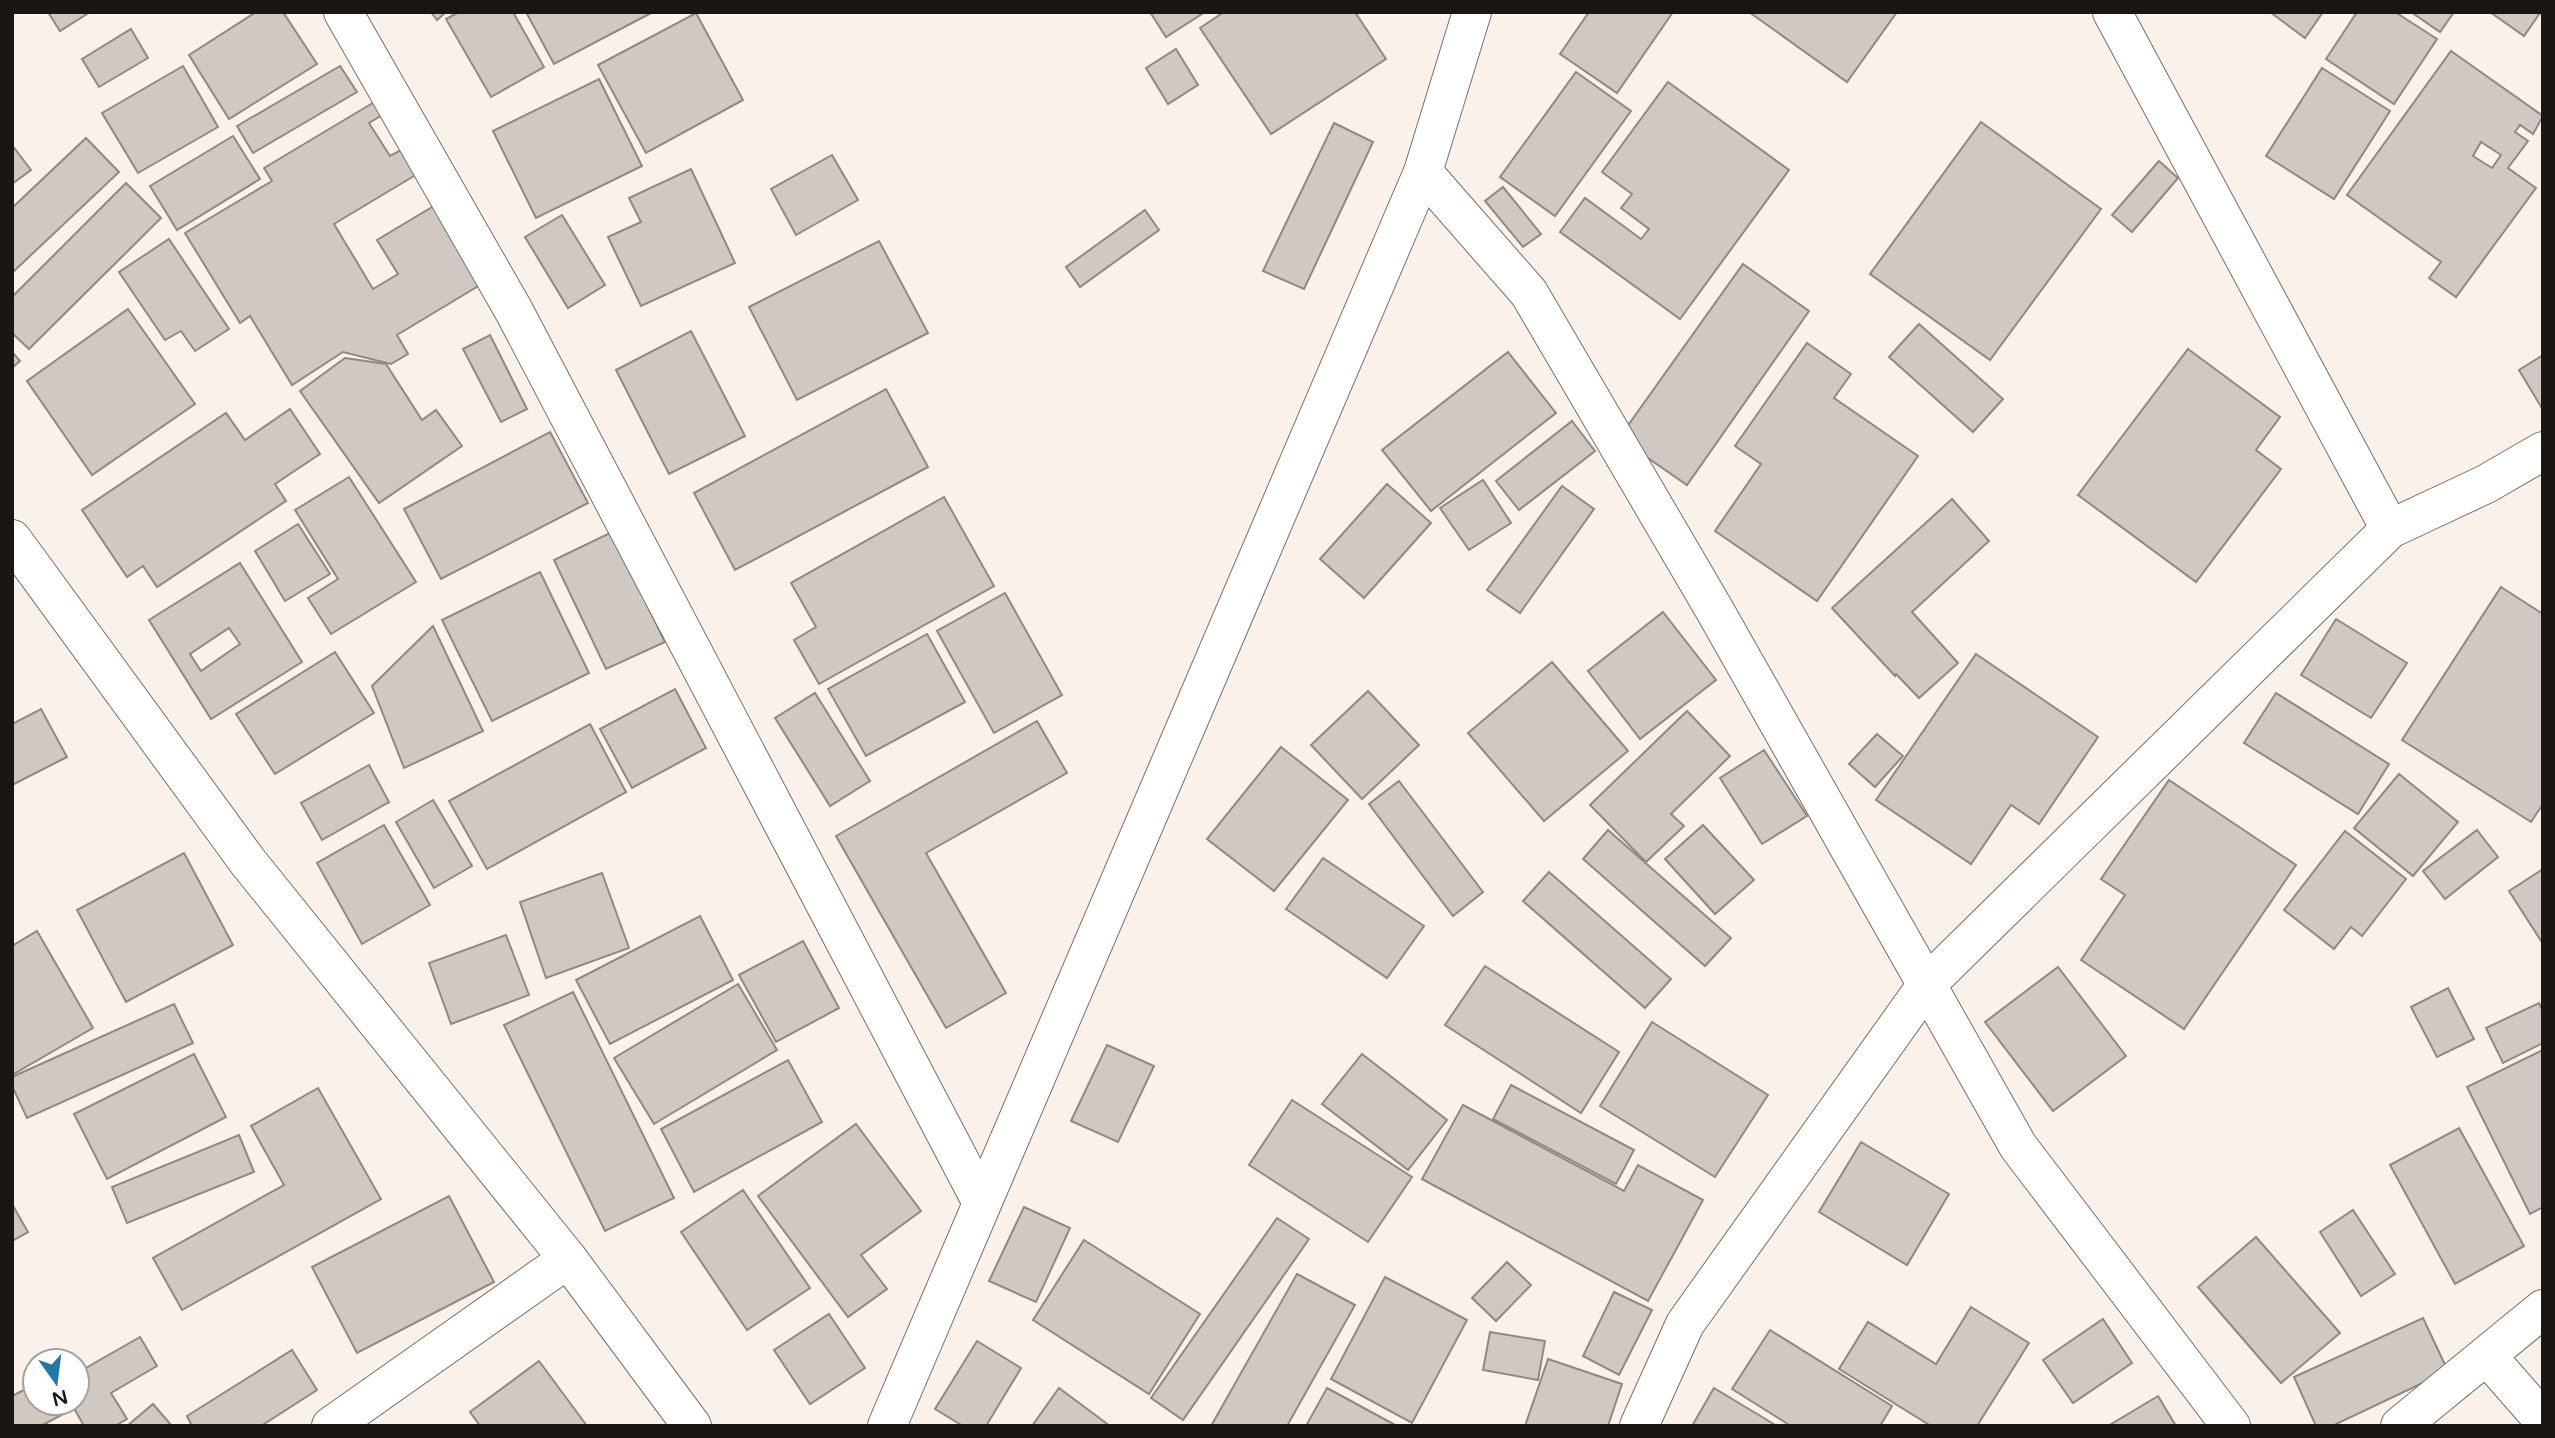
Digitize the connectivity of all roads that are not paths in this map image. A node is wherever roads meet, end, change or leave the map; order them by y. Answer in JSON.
{"nodes":[{"id":1,"x":343,"y":12,"type":"edge"},
{"id":2,"x":1472,"y":12,"type":"edge"},
{"id":3,"x":2112,"y":12,"type":"edge"},
{"id":4,"x":1423,"y":172,"type":"junction"},
{"id":5,"x":2543,"y":451,"type":"edge"},
{"id":6,"x":2390,"y":529,"type":"junction"},
{"id":7,"x":12,"y":539,"type":"edge"},
{"id":8,"x":1928,"y":983,"type":"junction"},
{"id":9,"x":981,"y":1201,"type":"junction"},
{"id":10,"x":568,"y":1259,"type":"junction"},
{"id":11,"x":2543,"y":1309,"type":"edge"},
{"id":12,"x":2487,"y":1356,"type":"junction"},
{"id":13,"x":2543,"y":1420,"type":"edge"},
{"id":14,"x":331,"y":1426,"type":"edge"},
{"id":15,"x":692,"y":1426,"type":"edge"},
{"id":16,"x":887,"y":1426,"type":"edge"},
{"id":17,"x":1639,"y":1426,"type":"edge"},
{"id":18,"x":2231,"y":1426,"type":"edge"},
{"id":19,"x":2400,"y":1426,"type":"edge"}],
"edges":[{"from":1,"to":9,"type":"street"},
{"from":2,"to":4,"type":"street"},
{"from":3,"to":6,"type":"street"},
{"from":4,"to":8,"type":"street"},
{"from":4,"to":9,"type":"street"},
{"from":5,"to":6,"type":"street"},
{"from":6,"to":8,"type":"street"},
{"from":7,"to":10,"type":"street"},
{"from":8,"to":17,"type":"street"},
{"from":8,"to":18,"type":"street"},
{"from":9,"to":16,"type":"street"},
{"from":10,"to":14,"type":"street"},
{"from":10,"to":15,"type":"street"},
{"from":11,"to":12,"type":"street"},
{"from":12,"to":13,"type":"street"},
{"from":12,"to":19,"type":"street"}]}
